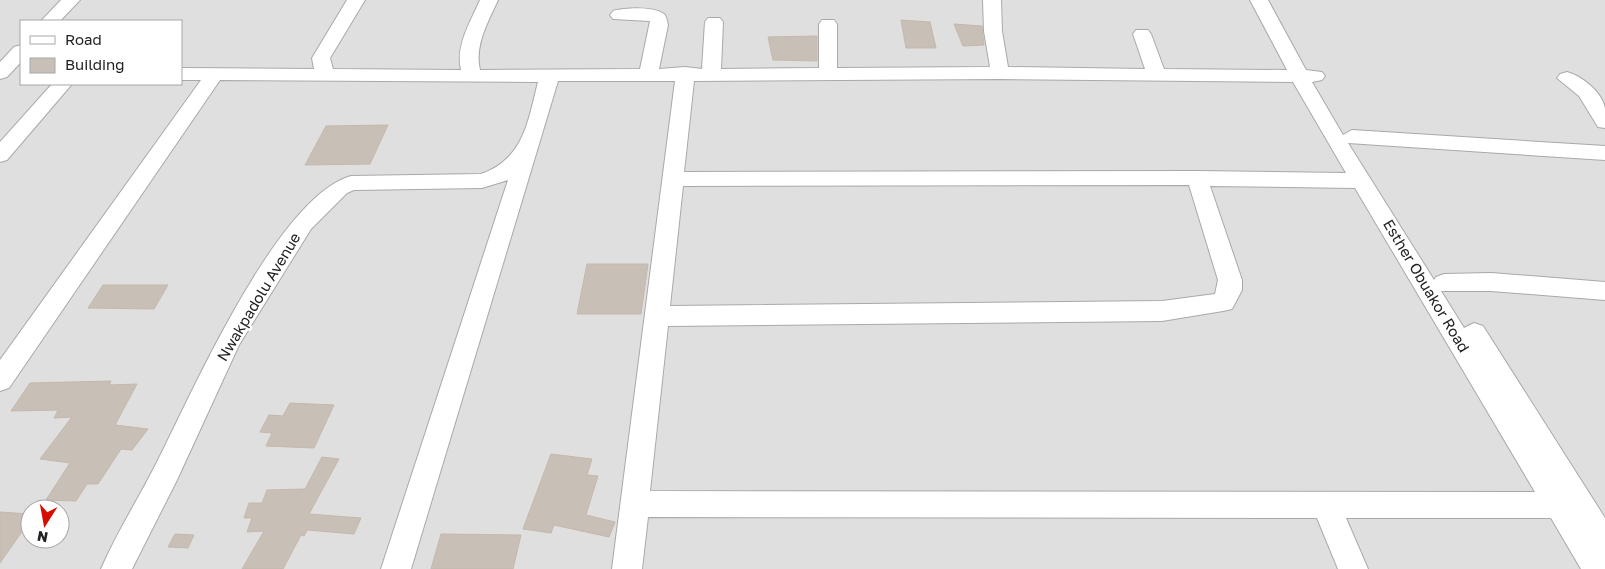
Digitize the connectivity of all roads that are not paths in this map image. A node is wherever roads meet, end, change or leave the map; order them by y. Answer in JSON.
{"nodes":[{"id":1,"x":71,"y":0,"type":"edge"},
{"id":2,"x":356,"y":0,"type":"edge"},
{"id":3,"x":489,"y":0,"type":"edge"},
{"id":4,"x":992,"y":0,"type":"edge"},
{"id":5,"x":1259,"y":0,"type":"edge"},
{"id":6,"x":1274,"y":0,"type":"edge"},
{"id":7,"x":619,"y":15,"type":"dead end"},
{"id":8,"x":51,"y":20,"type":"edge"},
{"id":9,"x":714,"y":22,"type":"dead end"},
{"id":10,"x":828,"y":24,"type":"dead end"},
{"id":11,"x":1142,"y":34,"type":"dead end"},
{"id":12,"x":20,"y":52,"type":"edge"},
{"id":13,"x":649,"y":73,"type":"junction"},
{"id":14,"x":685,"y":73,"type":"junction"},
{"id":15,"x":711,"y":73,"type":"junction"},
{"id":16,"x":828,"y":73,"type":"junction"},
{"id":17,"x":1000,"y":73,"type":"junction"},
{"id":18,"x":0,"y":74,"type":"edge"},
{"id":19,"x":182,"y":74,"type":"edge"},
{"id":20,"x":215,"y":74,"type":"junction"},
{"id":21,"x":550,"y":74,"type":"junction"},
{"id":22,"x":1156,"y":74,"type":"junction"},
{"id":23,"x":20,"y":75,"type":"edge"},
{"id":24,"x":325,"y":76,"type":"junction"},
{"id":25,"x":472,"y":76,"type":"junction"},
{"id":26,"x":1307,"y":76,"type":"junction"},
{"id":27,"x":1567,"y":78,"type":"dead end"},
{"id":28,"x":61,"y":85,"type":"edge"},
{"id":29,"x":1605,"y":122,"type":"edge"},
{"id":30,"x":1352,"y":137,"type":"junction"},
{"id":31,"x":528,"y":150,"type":"junction"},
{"id":32,"x":1605,"y":153,"type":"edge"},
{"id":33,"x":0,"y":155,"type":"edge"},
{"id":34,"x":1197,"y":178,"type":"junction"},
{"id":35,"x":672,"y":179,"type":"junction"},
{"id":36,"x":1361,"y":180,"type":"junction"},
{"id":37,"x":1444,"y":283,"type":"junction"},
{"id":38,"x":1605,"y":291,"type":"edge"},
{"id":39,"x":656,"y":316,"type":"junction"},
{"id":40,"x":0,"y":380,"type":"edge"},
{"id":41,"x":635,"y":504,"type":"junction"},
{"id":42,"x":1559,"y":505,"type":"junction"},
{"id":43,"x":1328,"y":507,"type":"junction"},
{"id":44,"x":1605,"y":544,"type":"edge"},
{"id":45,"x":116,"y":569,"type":"edge"},
{"id":46,"x":396,"y":569,"type":"edge"},
{"id":47,"x":627,"y":569,"type":"edge"},
{"id":48,"x":1353,"y":569,"type":"edge"},
{"id":49,"x":1598,"y":569,"type":"edge"}],
"edges":[{"from":1,"to":8,"type":"street"},
{"from":2,"to":24,"type":"street"},
{"from":3,"to":25,"type":"street"},
{"from":4,"to":17,"type":"street"},
{"from":5,"to":26,"type":"street","name":"Esther Obuakor Road"},
{"from":6,"to":26,"type":"street","name":"Esther Obuakor Road"},
{"from":7,"to":13,"type":"street"},
{"from":9,"to":15,"type":"street"},
{"from":10,"to":16,"type":"street"},
{"from":11,"to":22,"type":"street"},
{"from":12,"to":18,"type":"street"},
{"from":13,"to":14,"type":"street"},
{"from":13,"to":21,"type":"street"},
{"from":14,"to":15,"type":"street"},
{"from":14,"to":35,"type":"street"},
{"from":15,"to":16,"type":"street"},
{"from":16,"to":17,"type":"street"},
{"from":17,"to":22,"type":"street"},
{"from":18,"to":23,"type":"street"},
{"from":19,"to":20,"type":"street"},
{"from":20,"to":24,"type":"street"},
{"from":20,"to":40,"type":"street"},
{"from":21,"to":25,"type":"street"},
{"from":21,"to":31,"type":"street"},
{"from":22,"to":26,"type":"street"},
{"from":24,"to":25,"type":"street"},
{"from":26,"to":30,"type":"street","name":"Esther Obuakor Road"},
{"from":26,"to":36,"type":"street","name":"Esther Obuakor Road"},
{"from":27,"to":29,"type":"street"},
{"from":28,"to":33,"type":"street"},
{"from":30,"to":32,"type":"street"},
{"from":30,"to":37,"type":"street","name":"Esther Obuakor Road"},
{"from":31,"to":45,"type":"street","name":"Nwakpadolu Avenue"},
{"from":31,"to":46,"type":"street"},
{"from":34,"to":35,"type":"street"},
{"from":34,"to":36,"type":"street"},
{"from":34,"to":39,"type":"street"},
{"from":35,"to":39,"type":"street"},
{"from":36,"to":42,"type":"street","name":"Esther Obuakor Road"},
{"from":37,"to":38,"type":"street"},
{"from":37,"to":44,"type":"street","name":"Esther Obuakor Road"},
{"from":39,"to":41,"type":"street"},
{"from":41,"to":43,"type":"street"},
{"from":41,"to":47,"type":"street"},
{"from":42,"to":43,"type":"street"},
{"from":42,"to":49,"type":"street","name":"Esther Obuakor Road"},
{"from":43,"to":48,"type":"street"}]}
